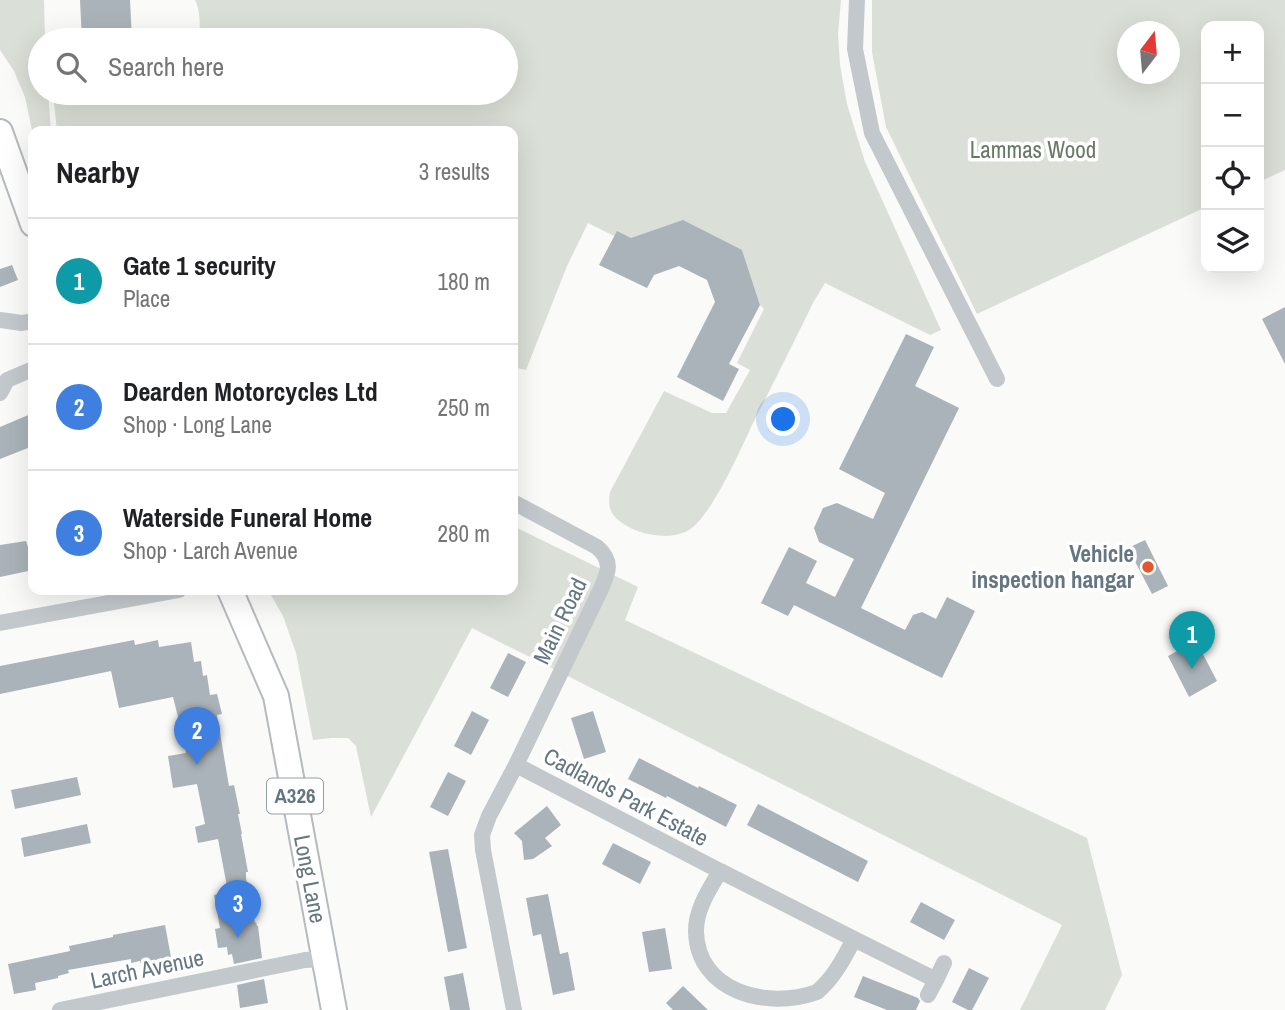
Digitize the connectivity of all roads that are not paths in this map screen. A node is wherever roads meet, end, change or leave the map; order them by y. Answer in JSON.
{"nodes":[{"id":1,"x":857,"y":0,"type":"edge"},
{"id":2,"x":0,"y":132,"type":"edge"},
{"id":3,"x":28,"y":210,"type":"edge"},
{"id":4,"x":0,"y":320,"type":"edge"},
{"id":5,"x":28,"y":322,"type":"edge"},
{"id":6,"x":28,"y":371,"type":"edge"},
{"id":7,"x":998,"y":379,"type":"dead end"},
{"id":8,"x":0,"y":393,"type":"edge"},
{"id":9,"x":518,"y":505,"type":"edge"},
{"id":10,"x":152,"y":595,"type":"edge"},
{"id":11,"x":232,"y":595,"type":"edge"},
{"id":12,"x":0,"y":623,"type":"edge"},
{"id":13,"x":516,"y":765,"type":"junction"},
{"id":14,"x":720,"y":871,"type":"junction"},
{"id":15,"x":854,"y":939,"type":"junction"},
{"id":16,"x":325,"y":959,"type":"junction"},
{"id":17,"x":944,"y":963,"type":"dead end"},
{"id":18,"x":936,"y":979,"type":"junction"},
{"id":19,"x":928,"y":995,"type":"dead end"},
{"id":20,"x":60,"y":1010,"type":"edge"},
{"id":21,"x":334,"y":1010,"type":"edge"},
{"id":22,"x":514,"y":1010,"type":"edge"}],
"edges":[{"from":1,"to":7,"type":"street"},
{"from":2,"to":3,"type":"main road"},
{"from":4,"to":5,"type":"street"},
{"from":6,"to":8,"type":"street"},
{"from":9,"to":13,"type":"street","name":"Main Road"},
{"from":10,"to":12,"type":"street"},
{"from":11,"to":16,"type":"main road","name":"Long Lane","number":"A326"},
{"from":13,"to":14,"type":"street","name":"Cadlands Park Estate"},
{"from":13,"to":22,"type":"street","name":"Cadlands Park Estate"},
{"from":14,"to":15,"type":"street","name":"Cadlands Park Estate"},
{"from":14,"to":15,"type":"street","name":"Cadlands Park Estate"},
{"from":15,"to":18,"type":"street"},
{"from":16,"to":20,"type":"street","name":"Larch Avenue"},
{"from":16,"to":21,"type":"main road","name":"Long Lane","number":"A326"},
{"from":17,"to":18,"type":"street"},
{"from":18,"to":19,"type":"street"}]}
